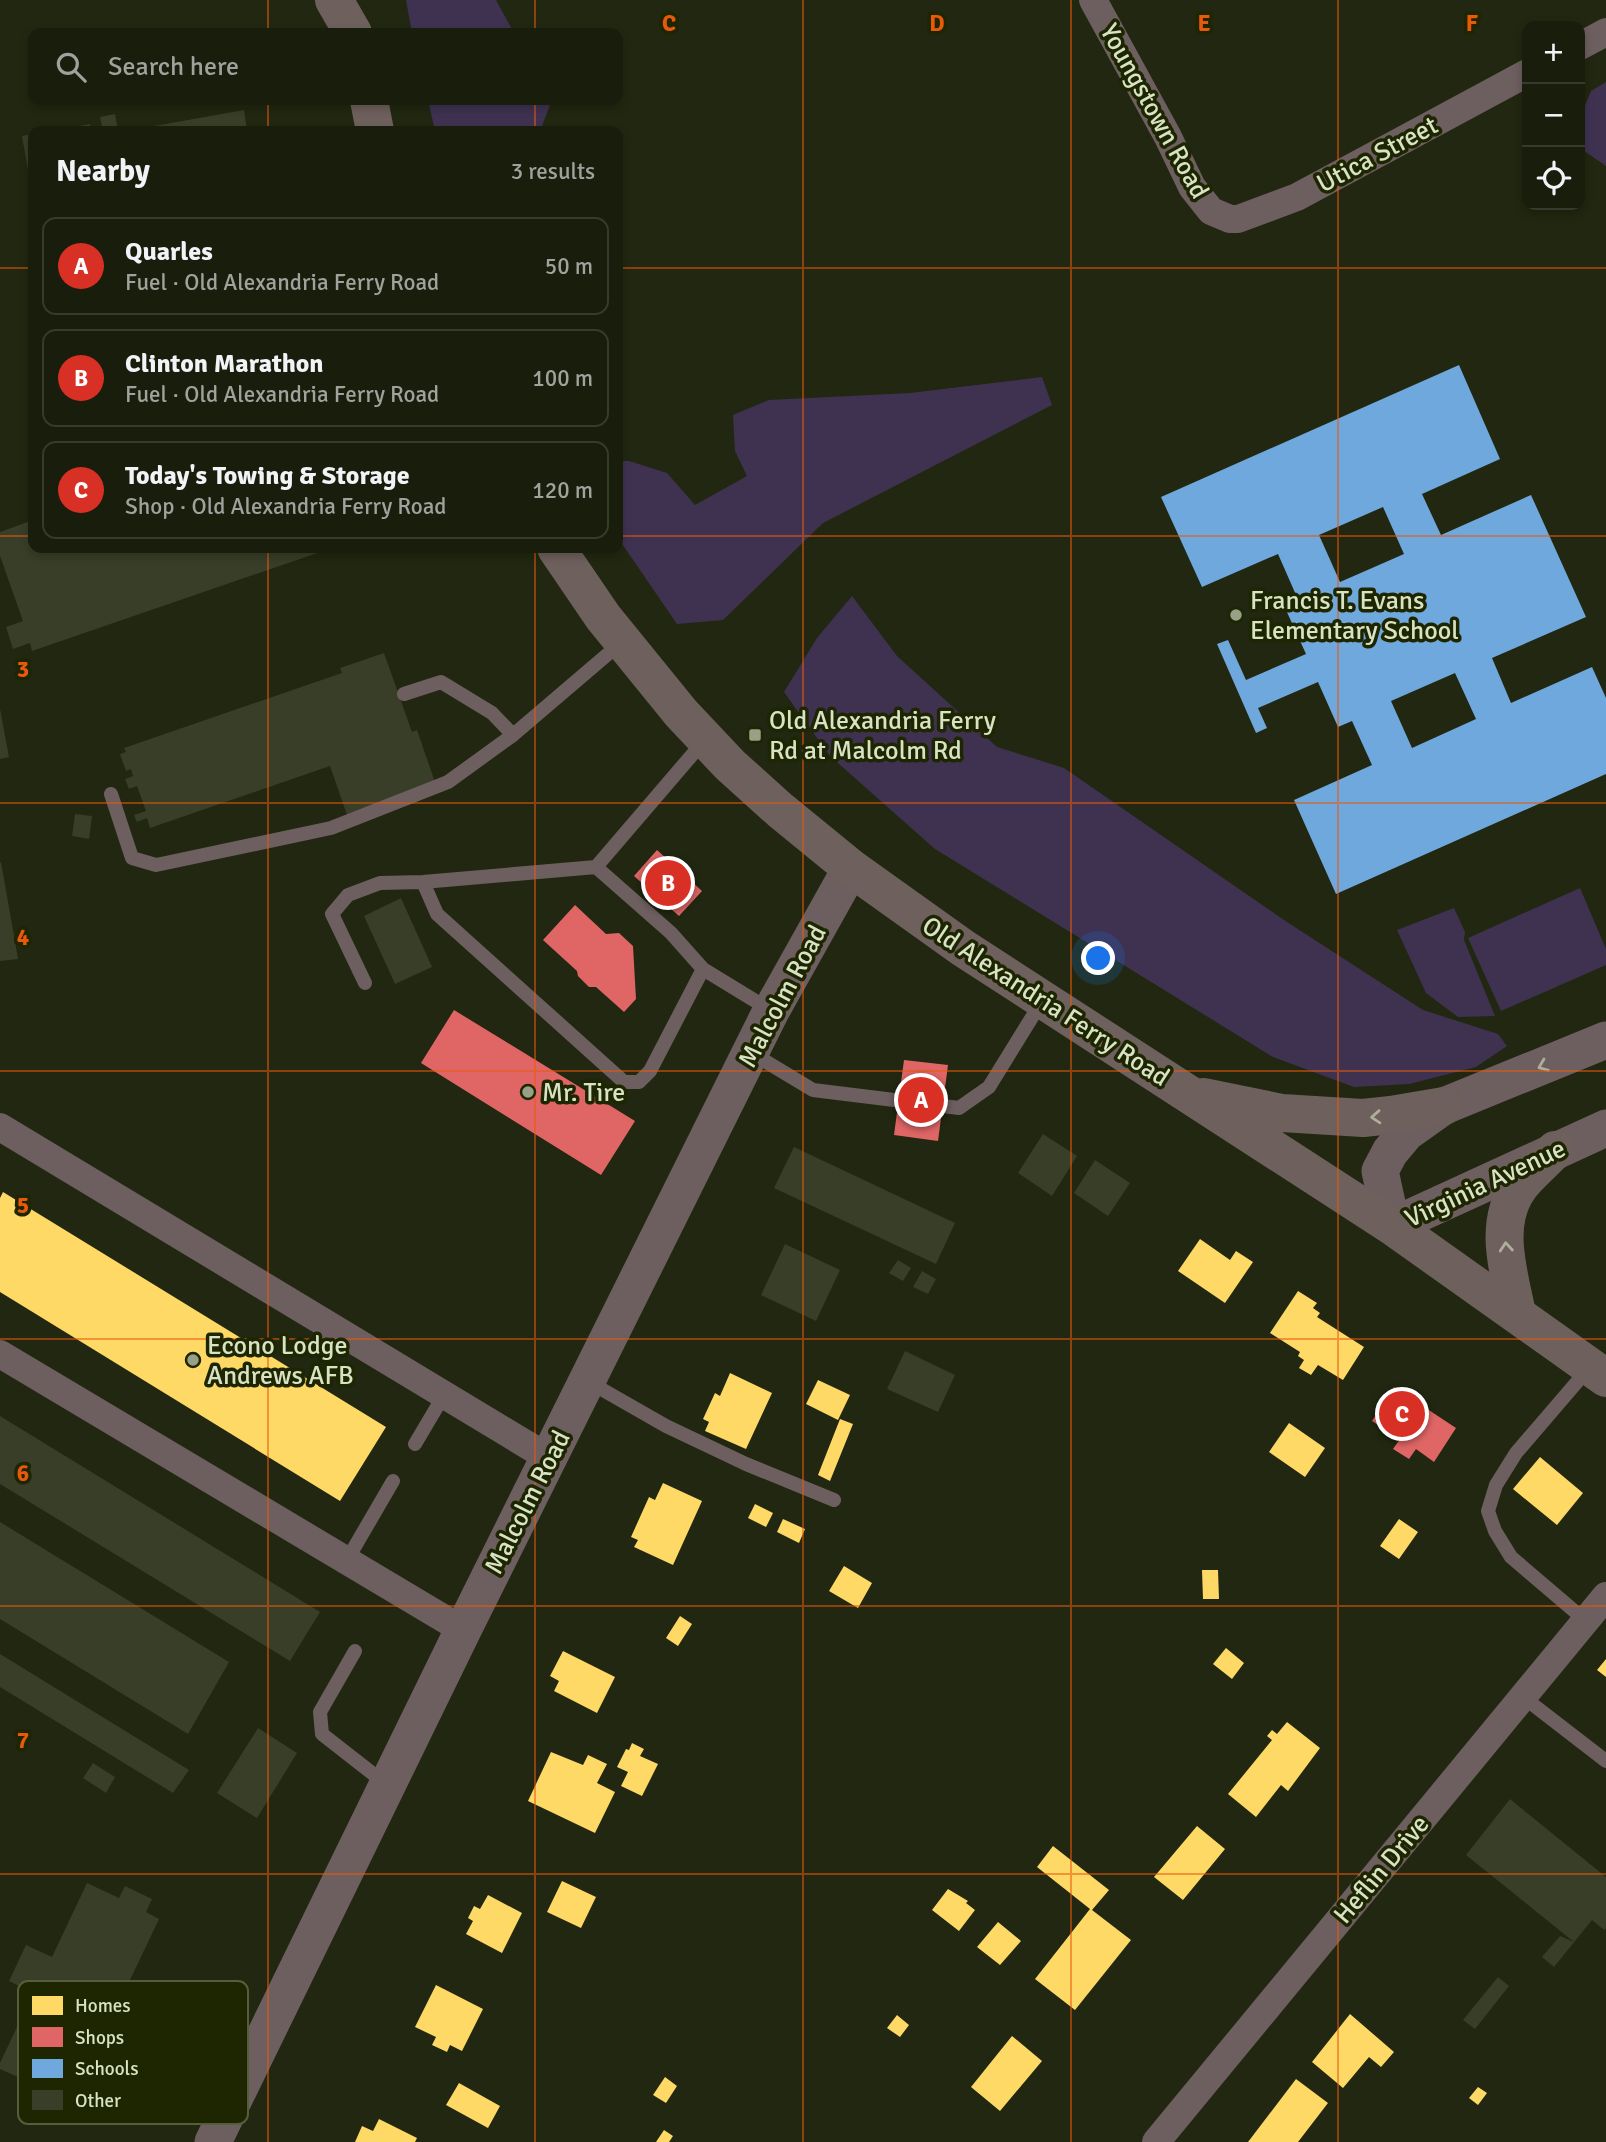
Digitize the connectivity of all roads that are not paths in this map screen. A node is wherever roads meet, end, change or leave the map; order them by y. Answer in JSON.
{"nodes":[{"id":1,"x":334,"y":0,"type":"edge"},
{"id":2,"x":353,"y":0,"type":"edge"},
{"id":3,"x":1093,"y":0,"type":"edge"},
{"id":4,"x":352,"y":28,"type":"edge"},
{"id":5,"x":355,"y":28,"type":"edge"},
{"id":6,"x":1606,"y":32,"type":"edge"},
{"id":7,"x":1585,"y":43,"type":"edge"},
{"id":8,"x":1522,"y":76,"type":"edge"},
{"id":9,"x":370,"y":105,"type":"edge"},
{"id":10,"x":375,"y":126,"type":"edge"},
{"id":11,"x":1222,"y":217,"type":"joint"},
{"id":12,"x":559,"y":553,"type":"edge"},
{"id":13,"x":623,"y":641,"type":"junction"},
{"id":14,"x":404,"y":694,"type":"dead end"},
{"id":15,"x":513,"y":735,"type":"junction"},
{"id":16,"x":705,"y":739,"type":"junction"},
{"id":17,"x":111,"y":794,"type":"dead end"},
{"id":18,"x":596,"y":867,"type":"junction"},
{"id":19,"x":851,"y":868,"type":"junction"},
{"id":20,"x":423,"y":882,"type":"junction"},
{"id":21,"x":703,"y":969,"type":"junction"},
{"id":22,"x":365,"y":983,"type":"dead end"},
{"id":23,"x":1042,"y":1000,"type":"junction"},
{"id":24,"x":771,"y":1011,"type":"junction"},
{"id":25,"x":1606,"y":1040,"type":"edge"},
{"id":26,"x":750,"y":1052,"type":"junction"},
{"id":27,"x":1187,"y":1094,"type":"junction"},
{"id":28,"x":1444,"y":1106,"type":"junction"},
{"id":29,"x":1606,"y":1128,"type":"edge"},
{"id":30,"x":2,"y":1132,"type":"edge"},
{"id":31,"x":1555,"y":1150,"type":"junction"},
{"id":32,"x":1392,"y":1226,"type":"junction"},
{"id":33,"x":1517,"y":1314,"type":"junction"},
{"id":34,"x":0,"y":1354,"type":"edge"},
{"id":35,"x":1598,"y":1372,"type":"edge"},
{"id":36,"x":587,"y":1381,"type":"junction"},
{"id":37,"x":444,"y":1395,"type":"junction"},
{"id":38,"x":415,"y":1444,"type":"dead end"},
{"id":39,"x":549,"y":1458,"type":"junction"},
{"id":40,"x":393,"y":1481,"type":"dead end"},
{"id":41,"x":834,"y":1500,"type":"dead end"},
{"id":42,"x":346,"y":1560,"type":"junction"},
{"id":43,"x":1606,"y":1597,"type":"edge"},
{"id":44,"x":1586,"y":1621,"type":"junction"},
{"id":45,"x":463,"y":1630,"type":"junction"},
{"id":46,"x":355,"y":1651,"type":"dead end"},
{"id":47,"x":1523,"y":1698,"type":"junction"},
{"id":48,"x":1606,"y":1761,"type":"edge"},
{"id":49,"x":387,"y":1784,"type":"junction"},
{"id":50,"x":248,"y":2070,"type":"edge"},
{"id":51,"x":222,"y":2124,"type":"edge"},
{"id":52,"x":213,"y":2142,"type":"edge"},
{"id":53,"x":1156,"y":2142,"type":"edge"}],
"edges":[{"from":1,"to":4,"type":"main road"},
{"from":2,"to":5,"type":"main road"},
{"from":3,"to":11,"type":"street","name":"Youngstown Road"},
{"from":6,"to":7,"type":"street"},
{"from":8,"to":11,"type":"street","name":"Utica Street"},
{"from":9,"to":10,"type":"main road"},
{"from":12,"to":13,"type":"main road","name":"Old Alexandria Ferry Road"},
{"from":13,"to":15,"type":"lane"},
{"from":13,"to":16,"type":"main road","name":"Old Alexandria Ferry Road"},
{"from":14,"to":15,"type":"lane"},
{"from":15,"to":17,"type":"lane"},
{"from":16,"to":18,"type":"lane"},
{"from":16,"to":19,"type":"main road","name":"Old Alexandria Ferry Road"},
{"from":18,"to":20,"type":"lane"},
{"from":18,"to":21,"type":"lane"},
{"from":19,"to":23,"type":"main road","name":"Old Alexandria Ferry Road"},
{"from":19,"to":24,"type":"street","name":"Malcolm Road"},
{"from":20,"to":21,"type":"lane"},
{"from":20,"to":22,"type":"lane"},
{"from":21,"to":24,"type":"lane"},
{"from":23,"to":26,"type":"lane"},
{"from":23,"to":27,"type":"main road","name":"Old Alexandria Ferry Road"},
{"from":24,"to":26,"type":"street","name":"Malcolm Road"},
{"from":25,"to":28,"type":"street","name":"Virginia Avenue","one_way":true},
{"from":26,"to":36,"type":"street","name":"Malcolm Road"},
{"from":28,"to":27,"type":"main road","one_way":true},
{"from":27,"to":32,"type":"main road","name":"Old Alexandria Ferry Road"},
{"from":28,"to":32,"type":"street","name":"Virginia Avenue"},
{"from":29,"to":31,"type":"street","name":"Virginia Avenue"},
{"from":30,"to":37,"type":"street"},
{"from":31,"to":32,"type":"street","name":"Virginia Avenue"},
{"from":33,"to":31,"type":"main road","one_way":true},
{"from":32,"to":33,"type":"main road","name":"Old Alexandria Ferry Road"},
{"from":33,"to":35,"type":"main road","name":"Old Alexandria Ferry Road"},
{"from":34,"to":42,"type":"street"},
{"from":35,"to":44,"type":"lane"},
{"from":36,"to":39,"type":"street","name":"Malcolm Road"},
{"from":36,"to":41,"type":"lane"},
{"from":37,"to":38,"type":"lane"},
{"from":37,"to":39,"type":"street"},
{"from":39,"to":45,"type":"street","name":"Malcolm Road"},
{"from":40,"to":42,"type":"lane"},
{"from":42,"to":45,"type":"street"},
{"from":43,"to":44,"type":"street","name":"Heflin Drive"},
{"from":44,"to":47,"type":"street","name":"Heflin Drive"},
{"from":45,"to":49,"type":"street","name":"Malcolm Road"},
{"from":46,"to":49,"type":"lane"},
{"from":47,"to":48,"type":"lane"},
{"from":47,"to":53,"type":"street","name":"Heflin Drive"},
{"from":49,"to":50,"type":"street","name":"Malcolm Road"},
{"from":51,"to":52,"type":"street","name":"Malcolm Road"}]}
